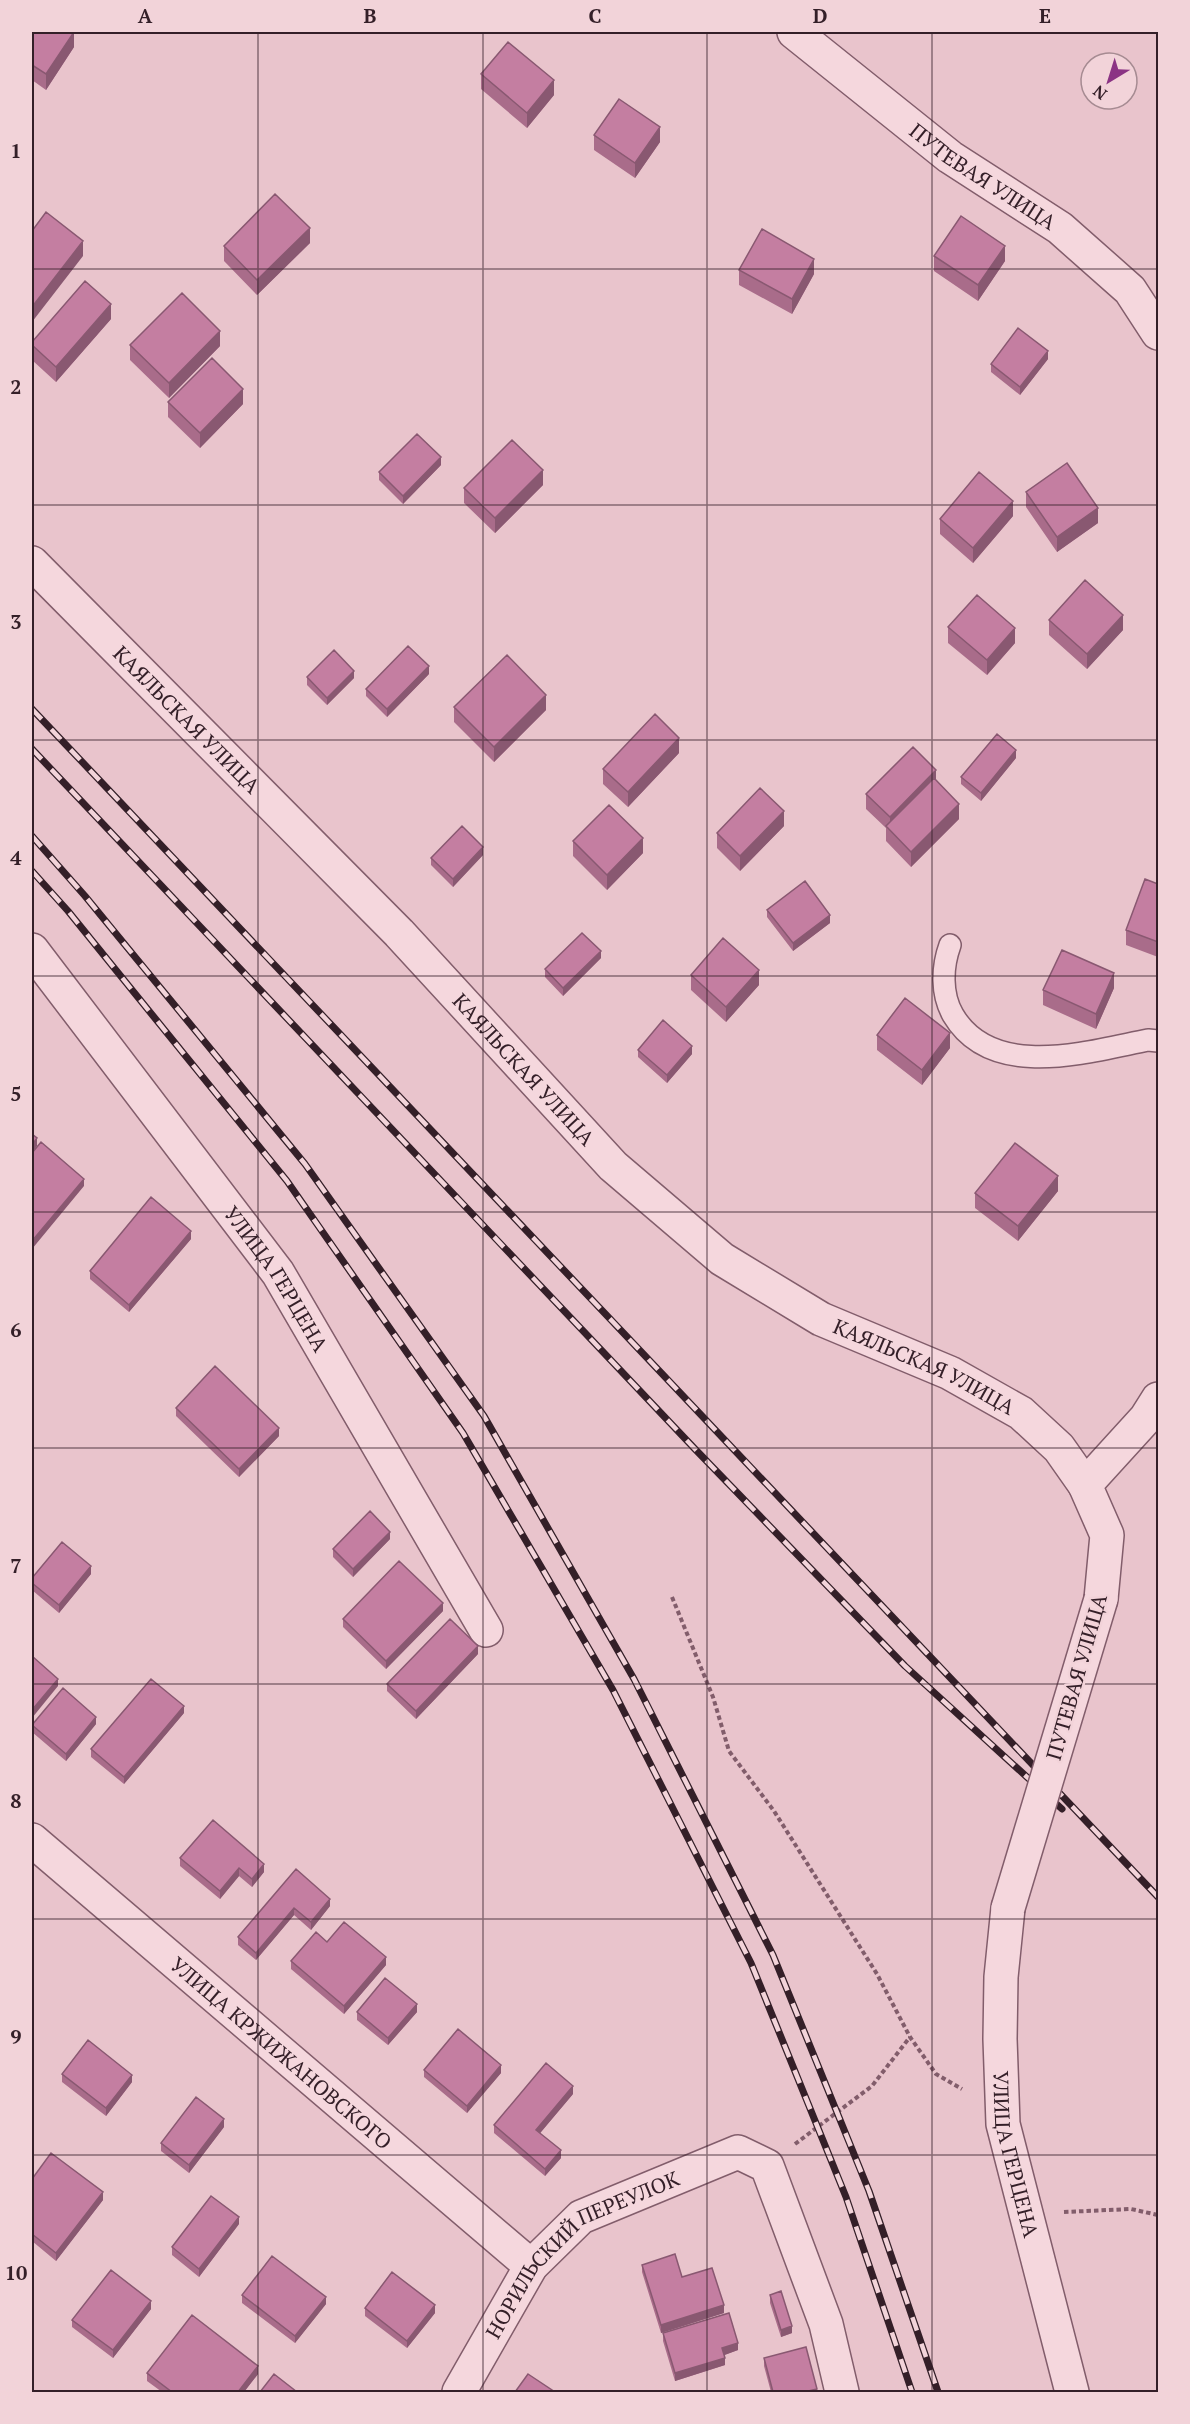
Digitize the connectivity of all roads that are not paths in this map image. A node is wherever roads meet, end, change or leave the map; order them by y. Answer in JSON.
{"nodes":[{"id":1,"x":794,"y":32,"type":"edge"},
{"id":2,"x":1158,"y":333,"type":"edge"},
{"id":3,"x":32,"y":563,"type":"edge"},
{"id":4,"x":950,"y":945,"type":"dead end"},
{"id":5,"x":32,"y":951,"type":"edge"},
{"id":6,"x":1158,"y":1041,"type":"edge"},
{"id":7,"x":1158,"y":1399,"type":"edge"},
{"id":8,"x":1085,"y":1485,"type":"junction"},
{"id":9,"x":486,"y":1630,"type":"dead end"},
{"id":10,"x":32,"y":1840,"type":"edge"},
{"id":11,"x":1008,"y":1908,"type":"joint"},
{"id":12,"x":531,"y":2266,"type":"junction"},
{"id":13,"x":459,"y":2392,"type":"edge"},
{"id":14,"x":842,"y":2392,"type":"edge"},
{"id":15,"x":1072,"y":2392,"type":"edge"}],
"edges":[{"from":1,"to":2,"type":"street","name":"ПУТЕВАЯ УЛИЦА"},
{"from":3,"to":8,"type":"street","name":"КАЯЛЬСКАЯ УЛИЦА"},
{"from":4,"to":6,"type":"lane"},
{"from":5,"to":9,"type":"street","name":"УЛИЦА ГЕРЦЕНА"},
{"from":7,"to":8,"type":"street"},
{"from":8,"to":11,"type":"street","name":"ПУТЕВАЯ УЛИЦА","bridge":true},
{"from":10,"to":12,"type":"street","name":"УЛИЦА КРЖИЖАНОВСКОГО"},
{"from":11,"to":15,"type":"street","name":"УЛИЦА ГЕРЦЕНА"},
{"from":12,"to":13,"type":"street","name":"НОРИЛЬСКИЙ ПЕРЕУЛОК"},
{"from":12,"to":14,"type":"street","name":"НОРИЛЬСКИЙ ПЕРЕУЛОК"}]}
